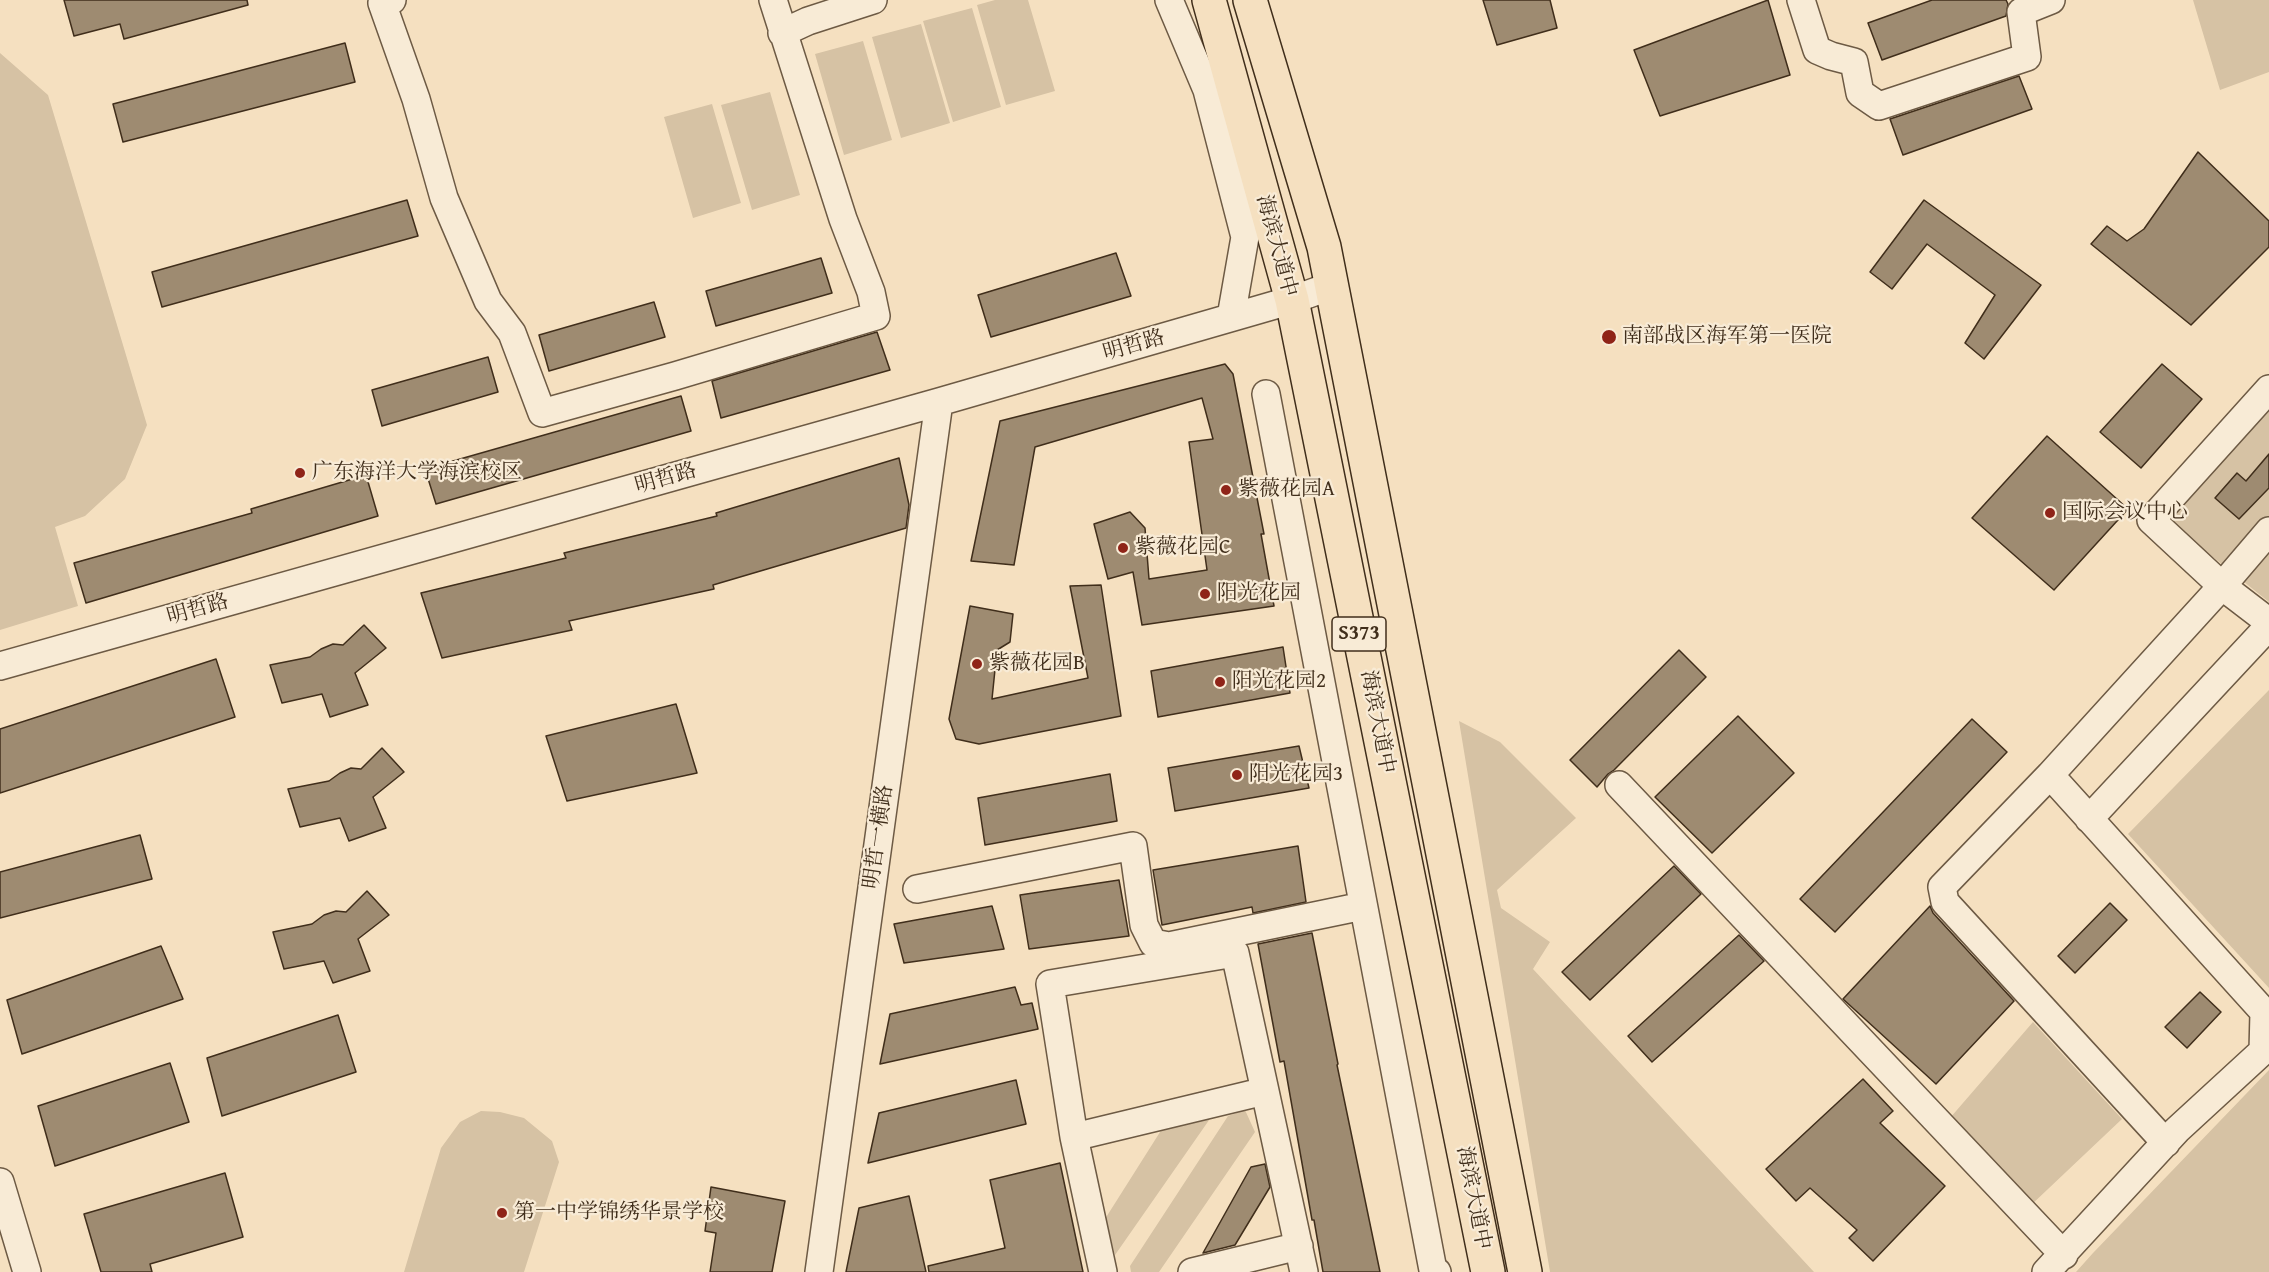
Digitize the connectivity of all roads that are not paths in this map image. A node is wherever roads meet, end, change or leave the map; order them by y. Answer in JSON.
{"nodes":[{"id":1,"x":393,"y":0,"type":"edge"},
{"id":2,"x":773,"y":0,"type":"edge"},
{"id":3,"x":873,"y":0,"type":"edge"},
{"id":4,"x":1169,"y":0,"type":"edge"},
{"id":5,"x":1209,"y":0,"type":"edge"},
{"id":6,"x":1250,"y":0,"type":"edge"},
{"id":7,"x":1801,"y":0,"type":"edge"},
{"id":8,"x":2051,"y":0,"type":"edge"},
{"id":9,"x":782,"y":33,"type":"junction"},
{"id":10,"x":1331,"y":286,"type":"junction"},
{"id":11,"x":1292,"y":300,"type":"junction"},
{"id":12,"x":1231,"y":317,"type":"junction"},
{"id":13,"x":2269,"y":389,"type":"edge"},
{"id":14,"x":1266,"y":394,"type":"dead end"},
{"id":15,"x":939,"y":402,"type":"junction"},
{"id":16,"x":2269,"y":531,"type":"edge"},
{"id":17,"x":2222,"y":586,"type":"junction"},
{"id":18,"x":2269,"y":624,"type":"edge"},
{"id":19,"x":0,"y":666,"type":"edge"},
{"id":20,"x":2050,"y":775,"type":"junction"},
{"id":21,"x":1619,"y":785,"type":"dead end"},
{"id":22,"x":2089,"y":819,"type":"junction"},
{"id":23,"x":917,"y":889,"type":"dead end"},
{"id":24,"x":1363,"y":906,"type":"junction"},
{"id":25,"x":1265,"y":1091,"type":"junction"},
{"id":26,"x":1074,"y":1137,"type":"junction"},
{"id":27,"x":2166,"y":1143,"type":"junction"},
{"id":28,"x":0,"y":1182,"type":"edge"},
{"id":29,"x":1299,"y":1246,"type":"junction"},
{"id":30,"x":2055,"y":1263,"type":"edge"},
{"id":31,"x":27,"y":1272,"type":"edge"},
{"id":32,"x":819,"y":1272,"type":"edge"},
{"id":33,"x":1103,"y":1272,"type":"edge"},
{"id":34,"x":1192,"y":1272,"type":"edge"},
{"id":35,"x":1304,"y":1272,"type":"edge"},
{"id":36,"x":1437,"y":1272,"type":"edge"},
{"id":37,"x":1488,"y":1272,"type":"edge"},
{"id":38,"x":1525,"y":1272,"type":"edge"}],
"edges":[{"from":1,"to":9,"type":"street"},
{"from":2,"to":9,"type":"street"},
{"from":3,"to":9,"type":"street"},
{"from":4,"to":12,"type":"street"},
{"from":5,"to":11,"type":"main road","name":"海滨大道中","number":"S373"},
{"from":6,"to":10,"type":"main road","name":"海滨大道中","number":"S373"},
{"from":7,"to":8,"type":"street"},
{"from":10,"to":11,"type":"street","name":"明哲路"},
{"from":10,"to":38,"type":"main road","name":"海滨大道中","number":"S373"},
{"from":11,"to":12,"type":"street","name":"明哲路"},
{"from":11,"to":37,"type":"main road","name":"海滨大道中","number":"S373"},
{"from":12,"to":15,"type":"street","name":"明哲路"},
{"from":13,"to":17,"type":"street"},
{"from":14,"to":24,"type":"street"},
{"from":15,"to":19,"type":"street","name":"明哲路"},
{"from":15,"to":32,"type":"street","name":"明哲一横路"},
{"from":16,"to":17,"type":"street"},
{"from":17,"to":18,"type":"street"},
{"from":17,"to":20,"type":"street"},
{"from":18,"to":22,"type":"street"},
{"from":20,"to":22,"type":"street"},
{"from":20,"to":27,"type":"street"},
{"from":21,"to":30,"type":"street"},
{"from":22,"to":27,"type":"street"},
{"from":23,"to":24,"type":"street"},
{"from":24,"to":36,"type":"street"},
{"from":25,"to":26,"type":"street"},
{"from":25,"to":26,"type":"street"},
{"from":25,"to":29,"type":"street"},
{"from":26,"to":33,"type":"street"},
{"from":27,"to":30,"type":"street"},
{"from":28,"to":31,"type":"street"},
{"from":29,"to":34,"type":"street"},
{"from":29,"to":35,"type":"street"}]}
